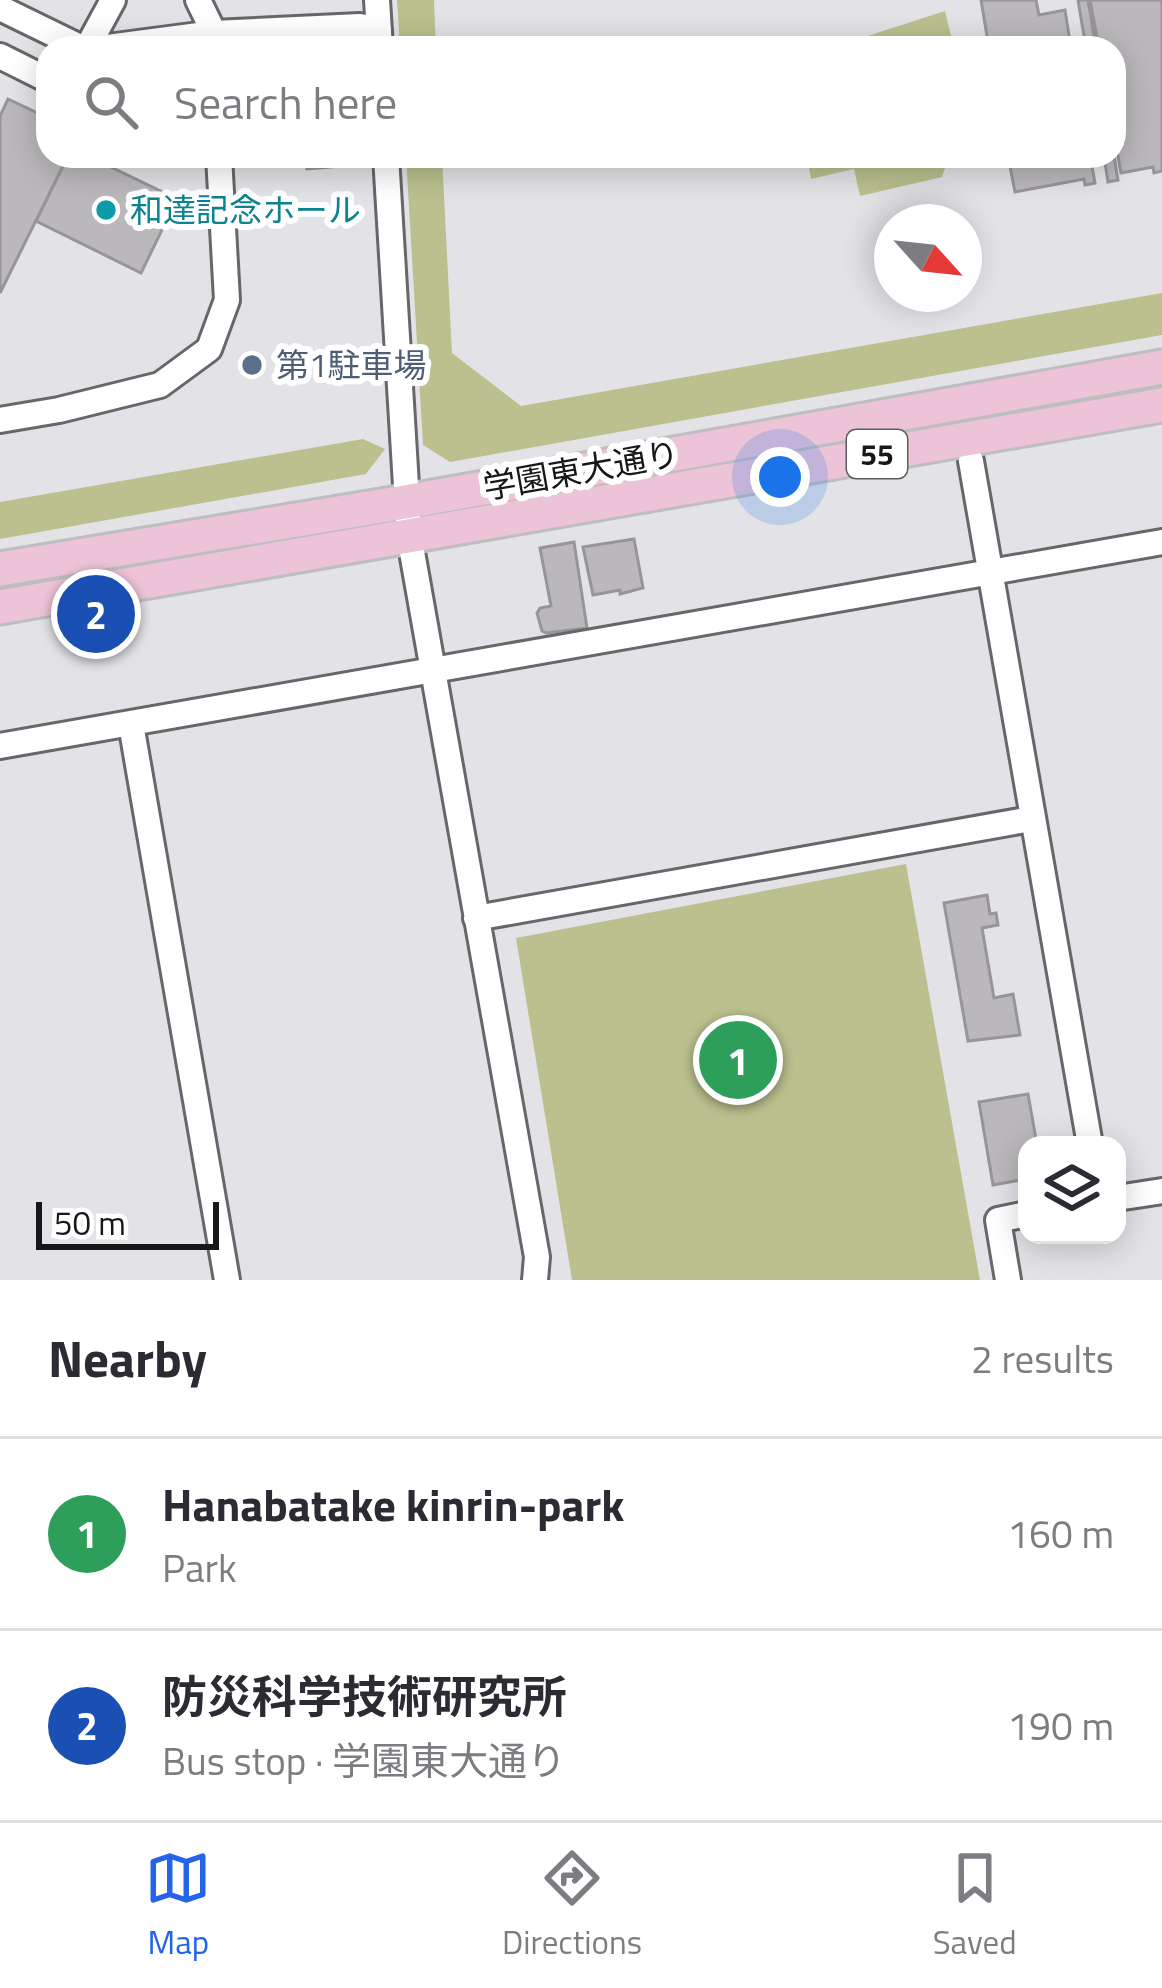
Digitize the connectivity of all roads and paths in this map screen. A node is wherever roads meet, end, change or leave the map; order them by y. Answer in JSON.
{"nodes":[{"id":1,"x":113,"y":0,"type":"edge"},
{"id":2,"x":198,"y":0,"type":"edge"},
{"id":3,"x":377,"y":0,"type":"edge"},
{"id":4,"x":0,"y":4,"type":"edge"},
{"id":5,"x":62,"y":36,"type":"edge"},
{"id":6,"x":92,"y":36,"type":"edge"},
{"id":7,"x":212,"y":36,"type":"edge"},
{"id":8,"x":256,"y":36,"type":"edge"},
{"id":9,"x":375,"y":36,"type":"edge"},
{"id":10,"x":379,"y":36,"type":"edge"},
{"id":11,"x":0,"y":56,"type":"edge"},
{"id":12,"x":36,"y":74,"type":"edge"},
{"id":13,"x":220,"y":168,"type":"edge"},
{"id":14,"x":387,"y":168,"type":"edge"},
{"id":15,"x":1162,"y":367,"type":"edge"},
{"id":16,"x":1162,"y":405,"type":"edge"},
{"id":17,"x":0,"y":420,"type":"edge"},
{"id":18,"x":971,"y":461,"type":"dead end"},
{"id":19,"x":407,"y":518,"type":"junction"},
{"id":20,"x":1162,"y":542,"type":"edge"},
{"id":21,"x":0,"y":569,"type":"edge"},
{"id":22,"x":990,"y":572,"type":"junction"},
{"id":23,"x":0,"y":608,"type":"edge"},
{"id":24,"x":433,"y":670,"type":"junction"},
{"id":25,"x":130,"y":724,"type":"junction"},
{"id":26,"x":0,"y":746,"type":"edge"},
{"id":27,"x":1031,"y":819,"type":"junction"},
{"id":28,"x":476,"y":918,"type":"junction"},
{"id":29,"x":1088,"y":1136,"type":"edge"},
{"id":30,"x":1162,"y":1190,"type":"edge"},
{"id":31,"x":1126,"y":1196,"type":"edge"},
{"id":32,"x":1018,"y":1216,"type":"edge"},
{"id":33,"x":227,"y":1280,"type":"edge"},
{"id":34,"x":535,"y":1280,"type":"edge"},
{"id":35,"x":1008,"y":1280,"type":"edge"}],
"edges":[{"from":1,"to":6,"type":"street"},
{"from":2,"to":7,"type":"street"},
{"from":3,"to":10,"type":"street"},
{"from":4,"to":5,"type":"street"},
{"from":8,"to":9,"type":"street"},
{"from":11,"to":12,"type":"street"},
{"from":13,"to":17,"type":"street"},
{"from":14,"to":19,"type":"street"},
{"from":15,"to":19,"type":"main road","name":"学園東大通り","number":"55"},
{"from":16,"to":19,"type":"main road","name":"学園東大通り","number":"55"},
{"from":18,"to":22,"type":"street"},
{"from":19,"to":21,"type":"main road","name":"学園東大通り","number":"55"},
{"from":19,"to":23,"type":"main road","name":"学園東大通り","number":"55"},
{"from":19,"to":24,"type":"street"},
{"from":20,"to":22,"type":"street"},
{"from":22,"to":24,"type":"street"},
{"from":22,"to":27,"type":"street"},
{"from":24,"to":25,"type":"street"},
{"from":24,"to":28,"type":"street"},
{"from":25,"to":26,"type":"street"},
{"from":25,"to":33,"type":"street"},
{"from":27,"to":28,"type":"street"},
{"from":27,"to":29,"type":"street"},
{"from":28,"to":34,"type":"street"},
{"from":30,"to":31,"type":"street"},
{"from":32,"to":35,"type":"street"}]}
